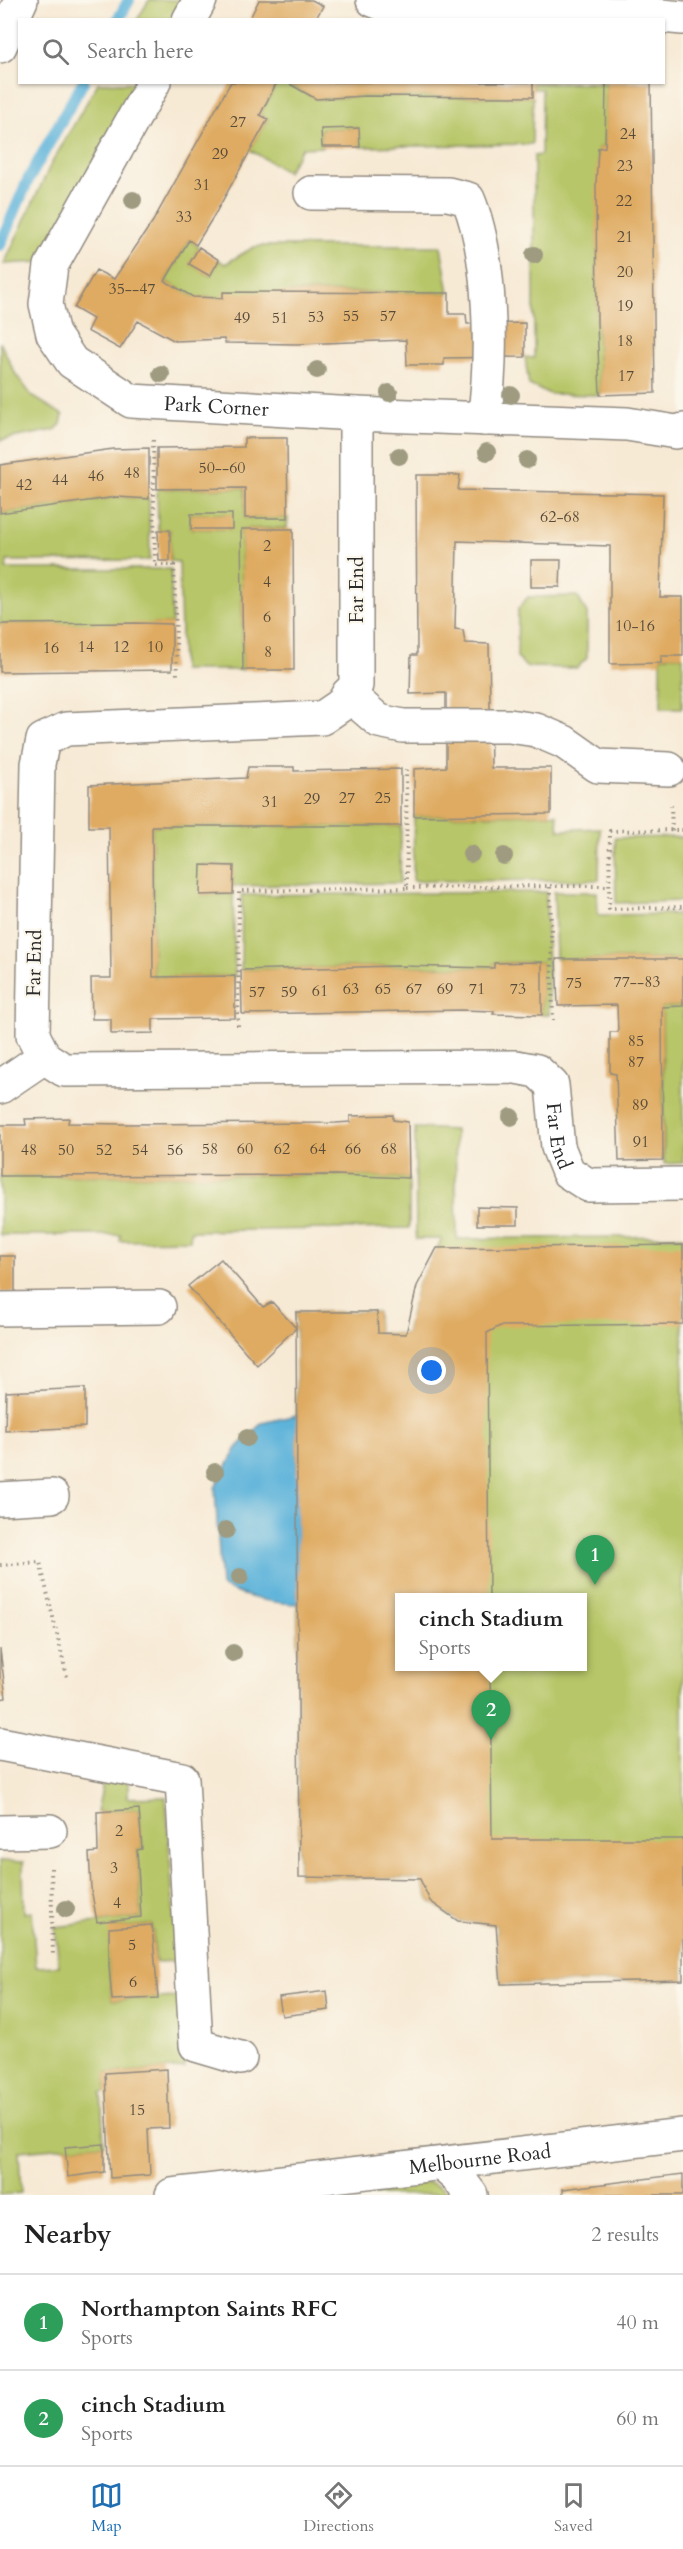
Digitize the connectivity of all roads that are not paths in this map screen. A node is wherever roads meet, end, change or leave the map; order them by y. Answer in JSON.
{"nodes":[{"id":1,"x":21,"y":0,"type":"edge"},
{"id":2,"x":200,"y":0,"type":"edge"},
{"id":3,"x":373,"y":0,"type":"edge"},
{"id":4,"x":190,"y":18,"type":"edge"},
{"id":5,"x":683,"y":18,"type":"edge"},
{"id":6,"x":0,"y":46,"type":"edge"},
{"id":7,"x":153,"y":84,"type":"edge"},
{"id":8,"x":311,"y":193,"type":"dead end"},
{"id":9,"x":356,"y":414,"type":"junction"},
{"id":10,"x":484,"y":419,"type":"junction"},
{"id":11,"x":683,"y":430,"type":"edge"},
{"id":12,"x":348,"y":694,"type":"junction"},
{"id":13,"x":669,"y":769,"type":"dead end"},
{"id":14,"x":44,"y":1057,"type":"junction"},
{"id":15,"x":0,"y":1087,"type":"edge"},
{"id":16,"x":683,"y":1184,"type":"edge"},
{"id":17,"x":159,"y":1307,"type":"dead end"},
{"id":18,"x":0,"y":1308,"type":"edge"},
{"id":19,"x":52,"y":1496,"type":"dead end"},
{"id":20,"x":0,"y":1499,"type":"edge"},
{"id":21,"x":0,"y":1744,"type":"edge"},
{"id":22,"x":50,"y":1831,"type":"road end"},
{"id":23,"x":0,"y":1832,"type":"edge"},
{"id":24,"x":240,"y":2058,"type":"dead end"},
{"id":25,"x":683,"y":2134,"type":"edge"},
{"id":26,"x":442,"y":2164,"type":"junction"},
{"id":27,"x":339,"y":2186,"type":"edge"},
{"id":28,"x":172,"y":2195,"type":"edge"},
{"id":29,"x":471,"y":2195,"type":"edge"}],
"edges":[{"from":1,"to":6,"type":"street"},
{"from":2,"to":4,"type":"street"},
{"from":3,"to":5,"type":"street"},
{"from":7,"to":9,"type":"street","name":"Park Corner"},
{"from":8,"to":10,"type":"street"},
{"from":9,"to":10,"type":"street","name":"Park Corner"},
{"from":9,"to":12,"type":"street","name":"Far End"},
{"from":10,"to":11,"type":"street","name":"Park Corner"},
{"from":12,"to":13,"type":"street"},
{"from":12,"to":14,"type":"street","name":"Far End"},
{"from":14,"to":15,"type":"street"},
{"from":14,"to":16,"type":"street","name":"Far End"},
{"from":17,"to":18,"type":"street"},
{"from":19,"to":20,"type":"street"},
{"from":21,"to":24,"type":"street"},
{"from":22,"to":23,"type":"street"},
{"from":25,"to":26,"type":"street","name":"Melbourne Road"},
{"from":26,"to":27,"type":"street","name":"Melbourne Road"},
{"from":26,"to":29,"type":"street"},
{"from":27,"to":28,"type":"street","name":"Melbourne Road"}]}
